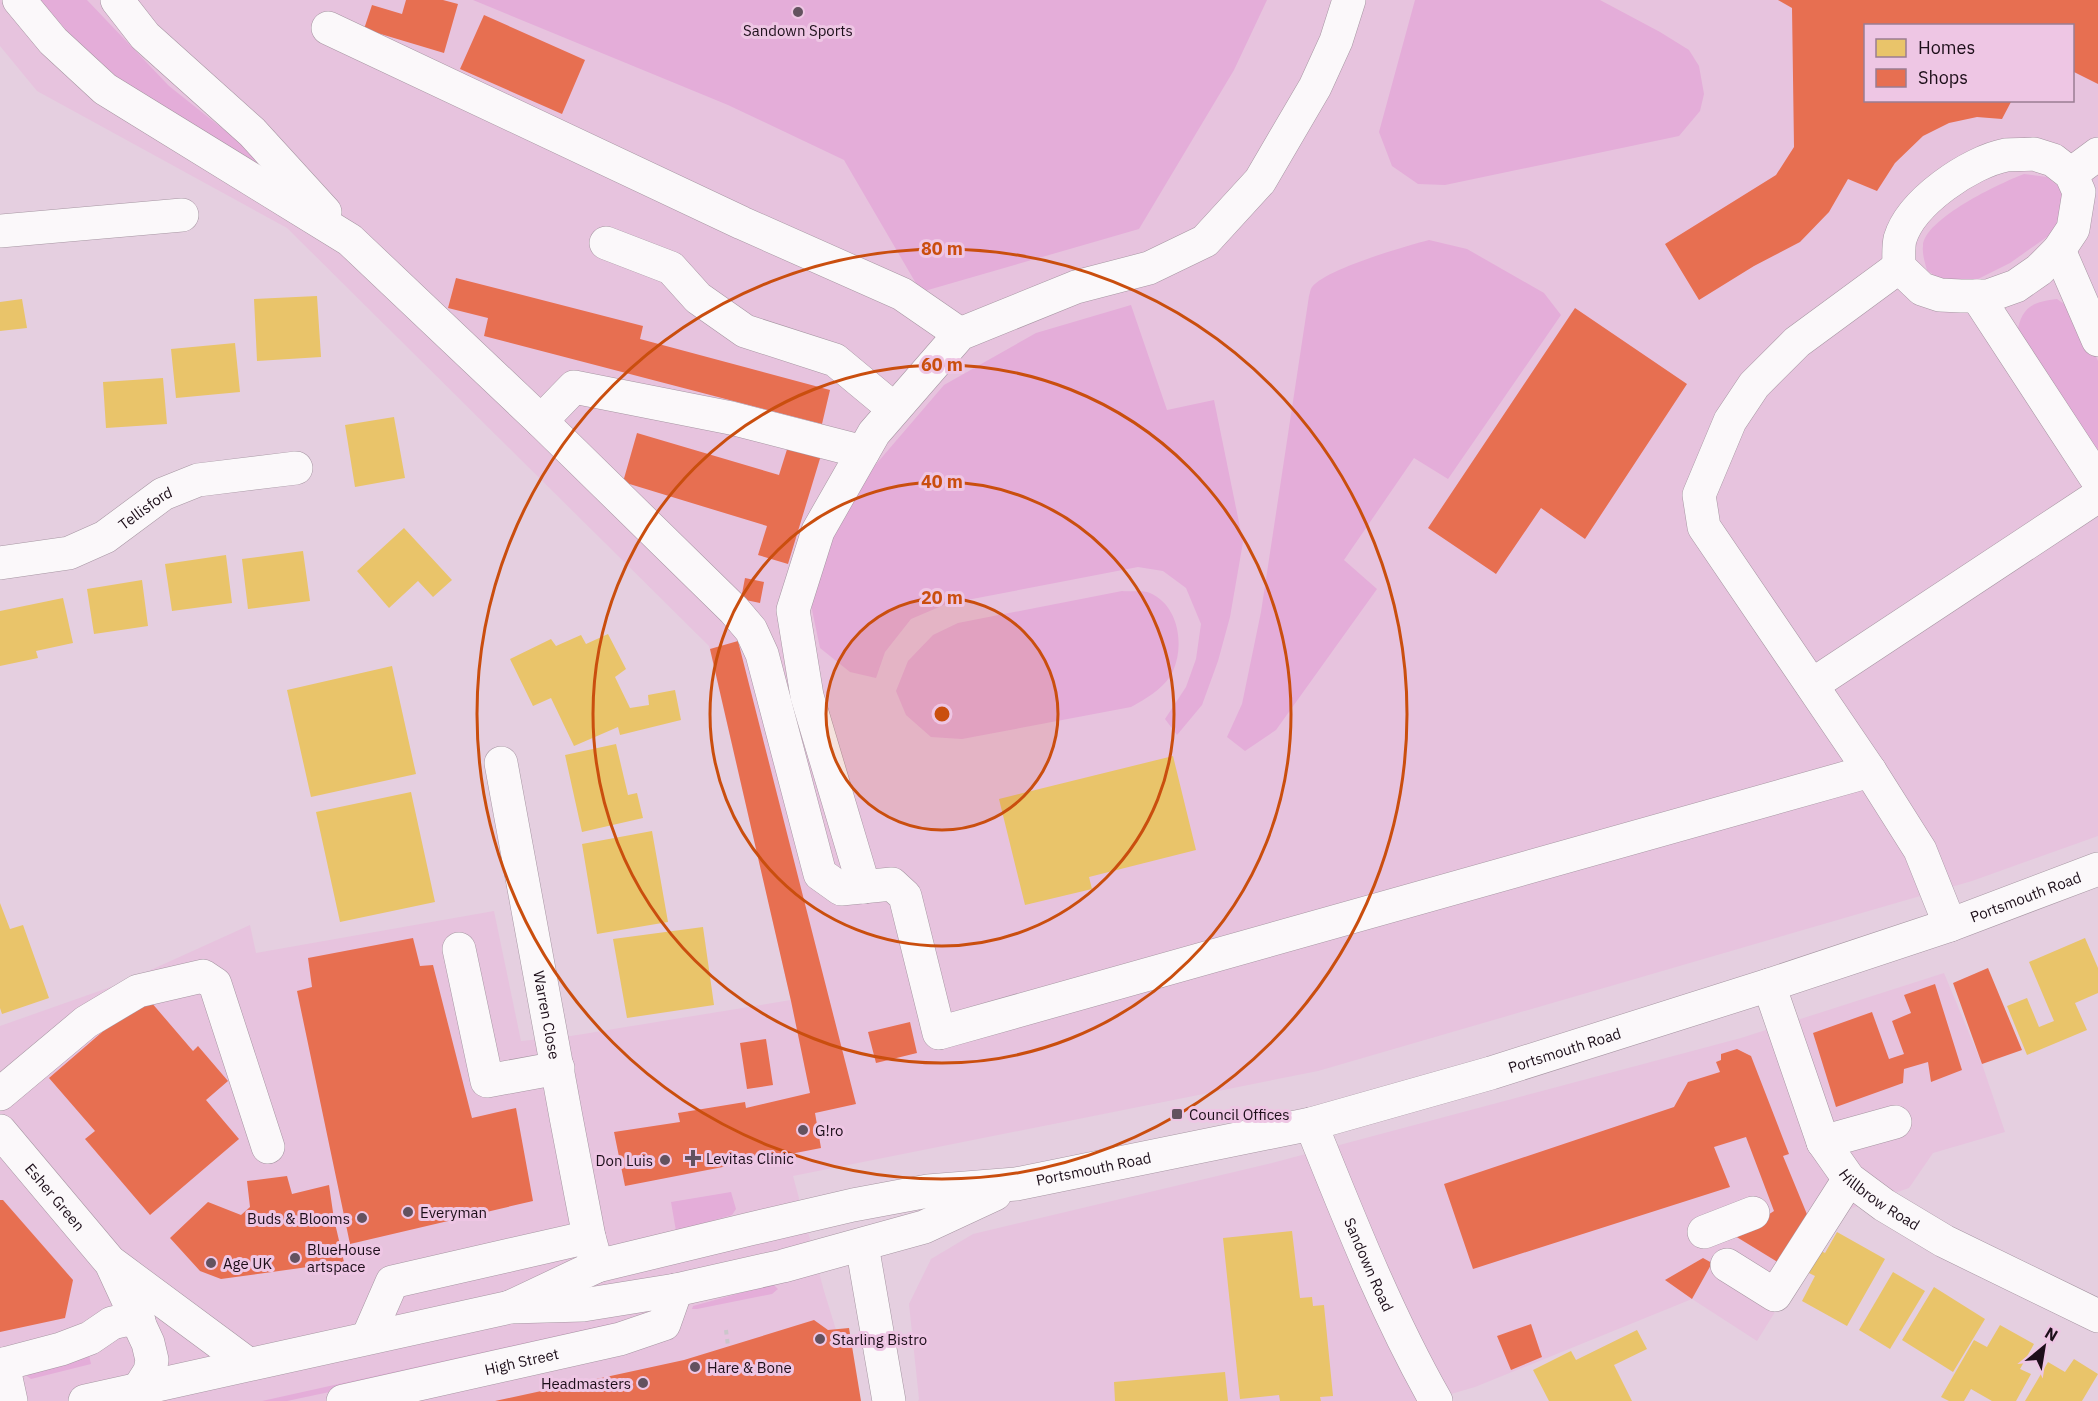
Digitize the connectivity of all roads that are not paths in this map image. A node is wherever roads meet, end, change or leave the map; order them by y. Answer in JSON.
{"nodes":[{"id":1,"x":19,"y":0,"type":"edge"},
{"id":2,"x":117,"y":0,"type":"edge"},
{"id":3,"x":1349,"y":0,"type":"edge"},
{"id":4,"x":328,"y":28,"type":"dead end"},
{"id":5,"x":2098,"y":154,"type":"edge"},
{"id":6,"x":2071,"y":174,"type":"junction"},
{"id":7,"x":182,"y":215,"type":"dead end"},
{"id":8,"x":0,"y":231,"type":"edge"},
{"id":9,"x":350,"y":240,"type":"junction"},
{"id":10,"x":606,"y":243,"type":"dead end"},
{"id":11,"x":2060,"y":250,"type":"junction"},
{"id":12,"x":1899,"y":267,"type":"junction"},
{"id":13,"x":1977,"y":296,"type":"junction"},
{"id":14,"x":960,"y":334,"type":"junction"},
{"id":15,"x":2098,"y":340,"type":"edge"},
{"id":16,"x":894,"y":409,"type":"junction"},
{"id":17,"x":541,"y":421,"type":"junction"},
{"id":18,"x":863,"y":452,"type":"junction"},
{"id":19,"x":296,"y":468,"type":"dead end"},
{"id":20,"x":2098,"y":481,"type":"edge"},
{"id":21,"x":2098,"y":496,"type":"edge"},
{"id":22,"x":0,"y":563,"type":"edge"},
{"id":23,"x":1812,"y":685,"type":"junction"},
{"id":24,"x":501,"y":763,"type":"dead end"},
{"id":25,"x":1870,"y":771,"type":"junction"},
{"id":26,"x":2098,"y":869,"type":"edge"},
{"id":27,"x":864,"y":887,"type":"junction"},
{"id":28,"x":1950,"y":925,"type":"junction"},
{"id":29,"x":459,"y":949,"type":"dead end"},
{"id":30,"x":1769,"y":985,"type":"junction"},
{"id":31,"x":558,"y":1068,"type":"junction"},
{"id":32,"x":0,"y":1094,"type":"edge"},
{"id":33,"x":1895,"y":1122,"type":"dead end"},
{"id":34,"x":1311,"y":1124,"type":"junction"},
{"id":35,"x":0,"y":1131,"type":"edge"},
{"id":36,"x":1823,"y":1142,"type":"junction"},
{"id":37,"x":268,"y":1147,"type":"dead end"},
{"id":38,"x":1849,"y":1179,"type":"junction"},
{"id":39,"x":1016,"y":1184,"type":"junction"},
{"id":40,"x":853,"y":1205,"type":"junction"},
{"id":41,"x":1753,"y":1213,"type":"dead end"},
{"id":42,"x":1704,"y":1232,"type":"dead end"},
{"id":43,"x":861,"y":1245,"type":"junction"},
{"id":44,"x":593,"y":1251,"type":"junction"},
{"id":45,"x":111,"y":1263,"type":"junction"},
{"id":46,"x":1727,"y":1265,"type":"dead end"},
{"id":47,"x":676,"y":1290,"type":"junction"},
{"id":48,"x":510,"y":1307,"type":"junction"},
{"id":49,"x":2098,"y":1316,"type":"edge"},
{"id":50,"x":139,"y":1321,"type":"junction"},
{"id":51,"x":368,"y":1337,"type":"junction"},
{"id":52,"x":248,"y":1364,"type":"junction"},
{"id":53,"x":2,"y":1365,"type":"edge"},
{"id":54,"x":138,"y":1390,"type":"junction"},
{"id":55,"x":11,"y":1401,"type":"edge"},
{"id":56,"x":85,"y":1401,"type":"edge"},
{"id":57,"x":343,"y":1401,"type":"edge"},
{"id":58,"x":889,"y":1401,"type":"edge"},
{"id":59,"x":1436,"y":1401,"type":"edge"}],
"edges":[{"from":1,"to":9,"type":"main road"},
{"from":2,"to":9,"type":"main road"},
{"from":3,"to":14,"type":"main road"},
{"from":4,"to":14,"type":"main road"},
{"from":5,"to":6,"type":"main road"},
{"from":6,"to":11,"type":"main road"},
{"from":6,"to":12,"type":"main road"},
{"from":7,"to":8,"type":"main road"},
{"from":9,"to":17,"type":"main road"},
{"from":10,"to":16,"type":"main road"},
{"from":11,"to":13,"type":"main road"},
{"from":11,"to":15,"type":"main road"},
{"from":12,"to":13,"type":"main road"},
{"from":12,"to":23,"type":"main road"},
{"from":13,"to":20,"type":"main road"},
{"from":14,"to":16,"type":"main road"},
{"from":16,"to":18,"type":"main road"},
{"from":17,"to":18,"type":"main road"},
{"from":17,"to":27,"type":"main road"},
{"from":18,"to":27,"type":"main road"},
{"from":19,"to":22,"type":"main road","name":"Tellisford"},
{"from":21,"to":23,"type":"main road"},
{"from":23,"to":25,"type":"main road"},
{"from":24,"to":31,"type":"main road","name":"Warren Close"},
{"from":25,"to":27,"type":"main road"},
{"from":25,"to":28,"type":"main road"},
{"from":26,"to":28,"type":"main road","name":"Portsmouth Road"},
{"from":28,"to":30,"type":"main road","name":"Portsmouth Road"},
{"from":29,"to":31,"type":"main road"},
{"from":30,"to":34,"type":"main road","name":"Portsmouth Road"},
{"from":30,"to":36,"type":"main road","name":"Hillbrow Road"},
{"from":31,"to":44,"type":"main road","name":"Warren Close"},
{"from":32,"to":37,"type":"main road"},
{"from":33,"to":36,"type":"main road"},
{"from":34,"to":39,"type":"main road","name":"Portsmouth Road"},
{"from":34,"to":59,"type":"main road","name":"Sandown Road"},
{"from":35,"to":45,"type":"main road","name":"Esher Green"},
{"from":36,"to":38,"type":"main road","name":"Hillbrow Road"},
{"from":38,"to":46,"type":"main road"},
{"from":38,"to":49,"type":"main road","name":"Hillbrow Road"},
{"from":39,"to":40,"type":"main road","name":"Portsmouth Road"},
{"from":39,"to":43,"type":"main road","name":"Portsmouth Road"},
{"from":40,"to":43,"type":"main road"},
{"from":40,"to":44,"type":"main road"},
{"from":41,"to":42,"type":"main road"},
{"from":43,"to":47,"type":"main road"},
{"from":43,"to":58,"type":"main road"},
{"from":44,"to":48,"type":"main road"},
{"from":44,"to":51,"type":"main road"},
{"from":45,"to":50,"type":"main road","name":"Esher Green"},
{"from":45,"to":52,"type":"main road","name":"Esher Green"},
{"from":47,"to":48,"type":"main road"},
{"from":47,"to":57,"type":"main road","name":"High Street"},
{"from":48,"to":51,"type":"main road"},
{"from":50,"to":53,"type":"main road"},
{"from":50,"to":54,"type":"main road","name":"Esher Green"},
{"from":51,"to":52,"type":"main road"},
{"from":52,"to":54,"type":"main road"},
{"from":53,"to":55,"type":"main road"},
{"from":54,"to":56,"type":"main road"}]}
